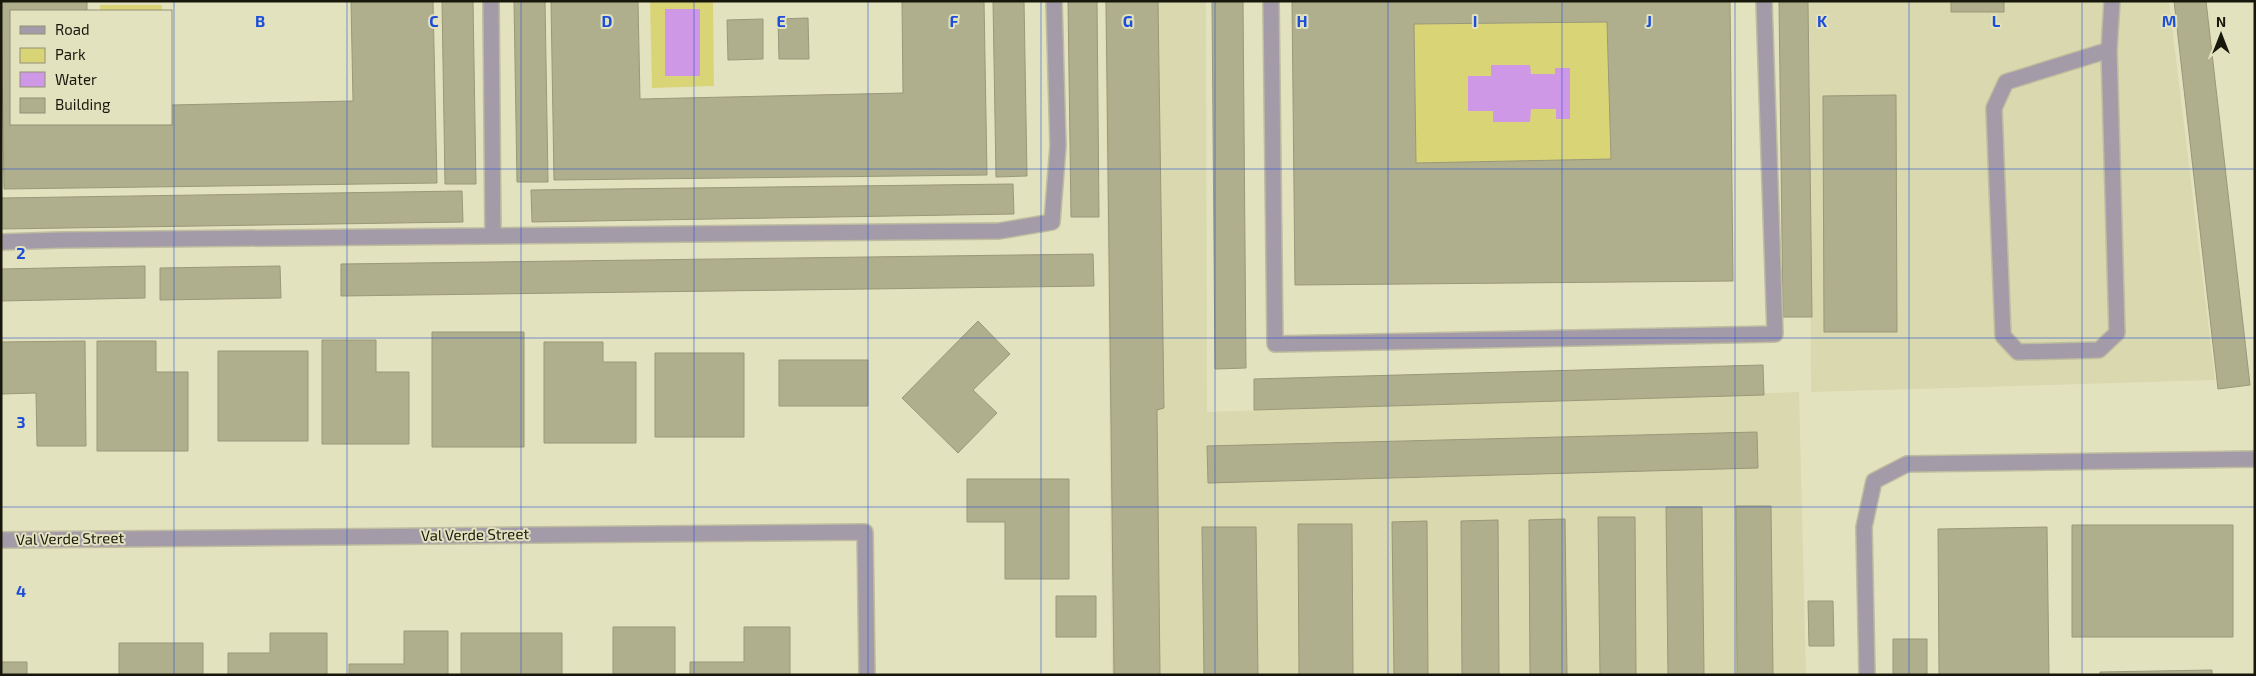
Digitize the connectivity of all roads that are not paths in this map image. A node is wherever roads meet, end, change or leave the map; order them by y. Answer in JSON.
{"nodes":[{"id":1,"x":491,"y":1,"type":"edge"},
{"id":2,"x":1054,"y":1,"type":"edge"},
{"id":3,"x":1271,"y":1,"type":"edge"},
{"id":4,"x":1764,"y":1,"type":"edge"},
{"id":5,"x":2112,"y":1,"type":"edge"},
{"id":6,"x":2109,"y":50,"type":"junction"},
{"id":7,"x":493,"y":236,"type":"junction"},
{"id":8,"x":1,"y":242,"type":"edge"},
{"id":9,"x":2255,"y":459,"type":"edge"},
{"id":10,"x":1,"y":540,"type":"edge"},
{"id":11,"x":867,"y":675,"type":"edge"},
{"id":12,"x":1867,"y":675,"type":"edge"}],
"edges":[{"from":1,"to":7,"type":"street"},
{"from":2,"to":7,"type":"street"},
{"from":3,"to":4,"type":"street"},
{"from":5,"to":6,"type":"street"},
{"from":6,"to":6,"type":"street"},
{"from":7,"to":8,"type":"street"},
{"from":9,"to":12,"type":"street"},
{"from":10,"to":11,"type":"street","name":"Val Verde Street"}]}
